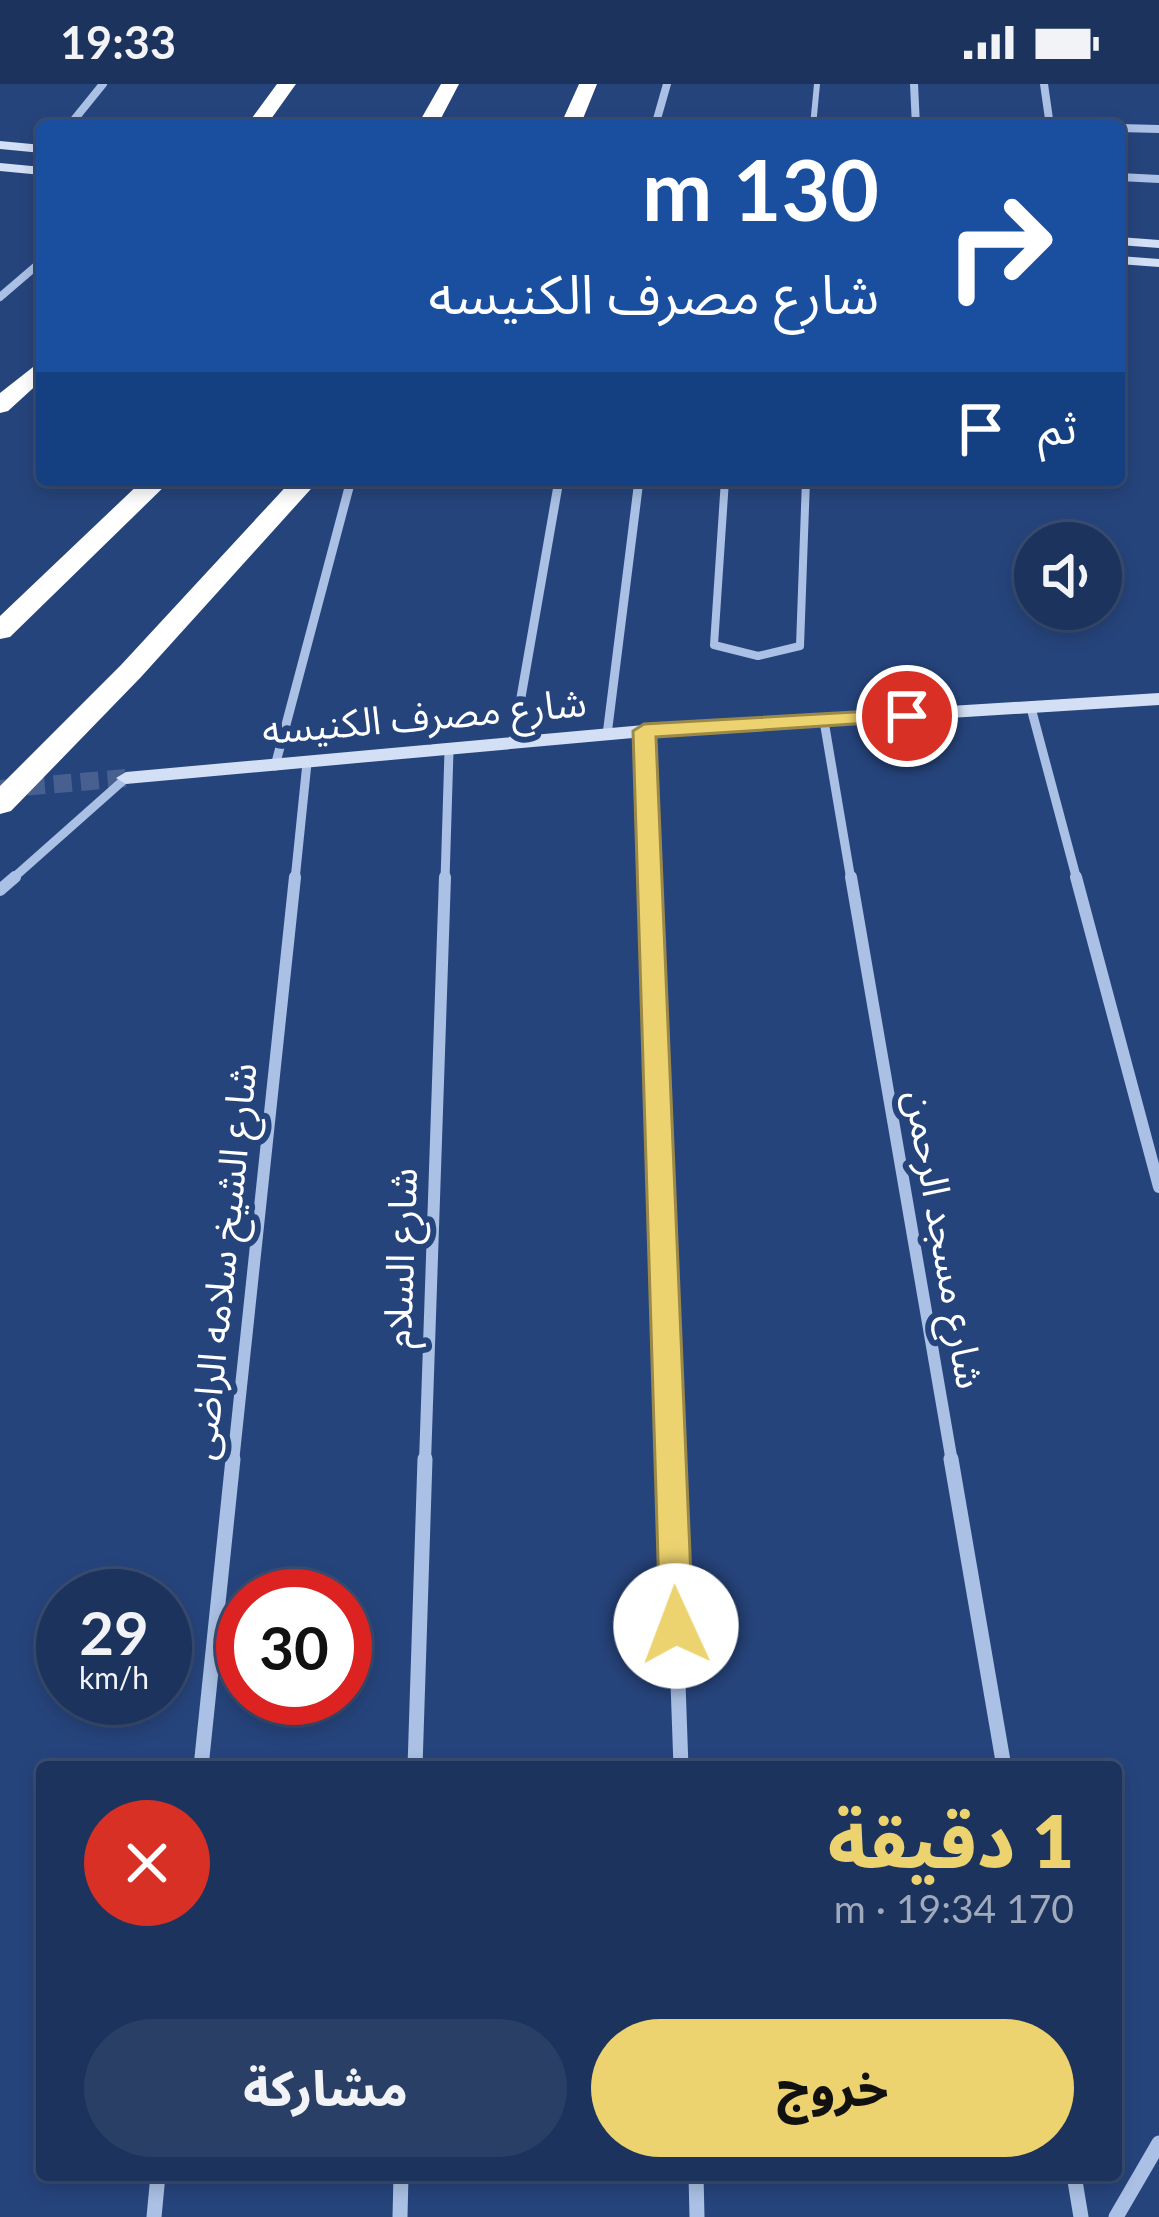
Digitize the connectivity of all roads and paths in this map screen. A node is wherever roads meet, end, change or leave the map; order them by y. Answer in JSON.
{"nodes":[{"id":1,"x":103,"y":84,"type":"edge"},
{"id":2,"x":287,"y":84,"type":"edge"},
{"id":3,"x":450,"y":84,"type":"edge"},
{"id":4,"x":589,"y":84,"type":"edge"},
{"id":5,"x":667,"y":84,"type":"edge"},
{"id":6,"x":817,"y":84,"type":"edge"},
{"id":7,"x":914,"y":84,"type":"edge"},
{"id":8,"x":1044,"y":84,"type":"edge"},
{"id":9,"x":74,"y":120,"type":"edge"},
{"id":10,"x":260,"y":120,"type":"edge"},
{"id":11,"x":430,"y":120,"type":"edge"},
{"id":12,"x":573,"y":120,"type":"edge"},
{"id":13,"x":657,"y":120,"type":"edge"},
{"id":14,"x":814,"y":120,"type":"edge"},
{"id":15,"x":916,"y":120,"type":"edge"},
{"id":16,"x":1049,"y":120,"type":"edge"},
{"id":17,"x":1125,"y":128,"type":"edge"},
{"id":18,"x":1159,"y":129,"type":"edge"},
{"id":19,"x":0,"y":145,"type":"edge"},
{"id":20,"x":36,"y":148,"type":"edge"},
{"id":21,"x":0,"y":167,"type":"edge"},
{"id":22,"x":36,"y":170,"type":"edge"},
{"id":23,"x":1125,"y":177,"type":"edge"},
{"id":24,"x":1159,"y":179,"type":"edge"},
{"id":25,"x":1125,"y":241,"type":"edge"},
{"id":26,"x":1159,"y":244,"type":"edge"},
{"id":27,"x":1125,"y":260,"type":"edge"},
{"id":28,"x":1159,"y":263,"type":"edge"},
{"id":29,"x":36,"y":266,"type":"edge"},
{"id":30,"x":0,"y":297,"type":"edge"},
{"id":31,"x":36,"y":373,"type":"edge"},
{"id":32,"x":0,"y":406,"type":"edge"},
{"id":33,"x":152,"y":486,"type":"edge"},
{"id":34,"x":301,"y":486,"type":"edge"},
{"id":35,"x":349,"y":486,"type":"edge"},
{"id":36,"x":558,"y":486,"type":"edge"},
{"id":37,"x":638,"y":486,"type":"edge"},
{"id":38,"x":725,"y":486,"type":"edge"},
{"id":39,"x":806,"y":486,"type":"edge"},
{"id":40,"x":0,"y":632,"type":"edge"},
{"id":41,"x":1159,"y":699,"type":"edge"},
{"id":42,"x":1031,"y":707,"type":"junction"},
{"id":43,"x":824,"y":722,"type":"junction"},
{"id":44,"x":644,"y":731,"type":"junction"},
{"id":45,"x":607,"y":735,"type":"junction"},
{"id":46,"x":513,"y":743,"type":"junction"},
{"id":47,"x":449,"y":752,"type":"junction"},
{"id":48,"x":307,"y":763,"type":"junction"},
{"id":49,"x":275,"y":766,"type":"junction"},
{"id":50,"x":126,"y":778,"type":"joint"},
{"id":51,"x":0,"y":804,"type":"edge"},
{"id":52,"x":0,"y":890,"type":"edge"},
{"id":53,"x":1159,"y":1187,"type":"edge"},
{"id":54,"x":202,"y":1761,"type":"edge"},
{"id":55,"x":415,"y":1761,"type":"edge"},
{"id":56,"x":681,"y":1761,"type":"edge"},
{"id":57,"x":1003,"y":1761,"type":"edge"},
{"id":58,"x":1159,"y":2143,"type":"edge"},
{"id":59,"x":157,"y":2181,"type":"edge"},
{"id":60,"x":401,"y":2181,"type":"edge"},
{"id":61,"x":696,"y":2181,"type":"edge"},
{"id":62,"x":1075,"y":2181,"type":"edge"},
{"id":63,"x":154,"y":2217,"type":"edge"},
{"id":64,"x":400,"y":2217,"type":"edge"},
{"id":65,"x":697,"y":2217,"type":"edge"},
{"id":66,"x":1081,"y":2217,"type":"edge"},
{"id":67,"x":1116,"y":2217,"type":"edge"}],
"edges":[{"from":1,"to":9,"type":"street"},
{"from":2,"to":10,"type":"highway"},
{"from":3,"to":11,"type":"highway"},
{"from":4,"to":12,"type":"highway"},
{"from":5,"to":13,"type":"street"},
{"from":6,"to":14,"type":"lane"},
{"from":7,"to":15,"type":"street"},
{"from":8,"to":16,"type":"street"},
{"from":17,"to":18,"type":"street"},
{"from":19,"to":20,"type":"street"},
{"from":21,"to":22,"type":"street"},
{"from":23,"to":24,"type":"street"},
{"from":25,"to":26,"type":"street"},
{"from":27,"to":28,"type":"street"},
{"from":29,"to":30,"type":"street"},
{"from":31,"to":32,"type":"highway"},
{"from":33,"to":40,"type":"highway"},
{"from":34,"to":51,"type":"highway"},
{"from":35,"to":49,"type":"street"},
{"from":36,"to":46,"type":"street"},
{"from":37,"to":45,"type":"street"},
{"from":38,"to":39,"type":"lane"},
{"from":41,"to":42,"type":"street","name":"شارع مصرف الكنيسه"},
{"from":42,"to":43,"type":"street","name":"شارع مصرف الكنيسه"},
{"from":42,"to":53,"type":"street"},
{"from":43,"to":44,"type":"street","name":"شارع مصرف الكنيسه"},
{"from":43,"to":57,"type":"street","name":"شارع مسجد الرحمن"},
{"from":44,"to":45,"type":"street","name":"شارع مصرف الكنيسه"},
{"from":44,"to":56,"type":"street"},
{"from":45,"to":46,"type":"street","name":"شارع مصرف الكنيسه"},
{"from":46,"to":47,"type":"street","name":"شارع مصرف الكنيسه"},
{"from":47,"to":48,"type":"street","name":"شارع مصرف الكنيسه"},
{"from":47,"to":55,"type":"street","name":"شارع السلام"},
{"from":48,"to":49,"type":"street","name":"شارع مصرف الكنيسه"},
{"from":48,"to":54,"type":"street","name":"شارع الشيخ سلامه الراضى"},
{"from":49,"to":50,"type":"street","name":"شارع مصرف الكنيسه"},
{"from":50,"to":52,"type":"street"},
{"from":58,"to":67,"type":"street"},
{"from":59,"to":63,"type":"street"},
{"from":60,"to":64,"type":"street"},
{"from":61,"to":65,"type":"street"},
{"from":62,"to":66,"type":"street"}]}
